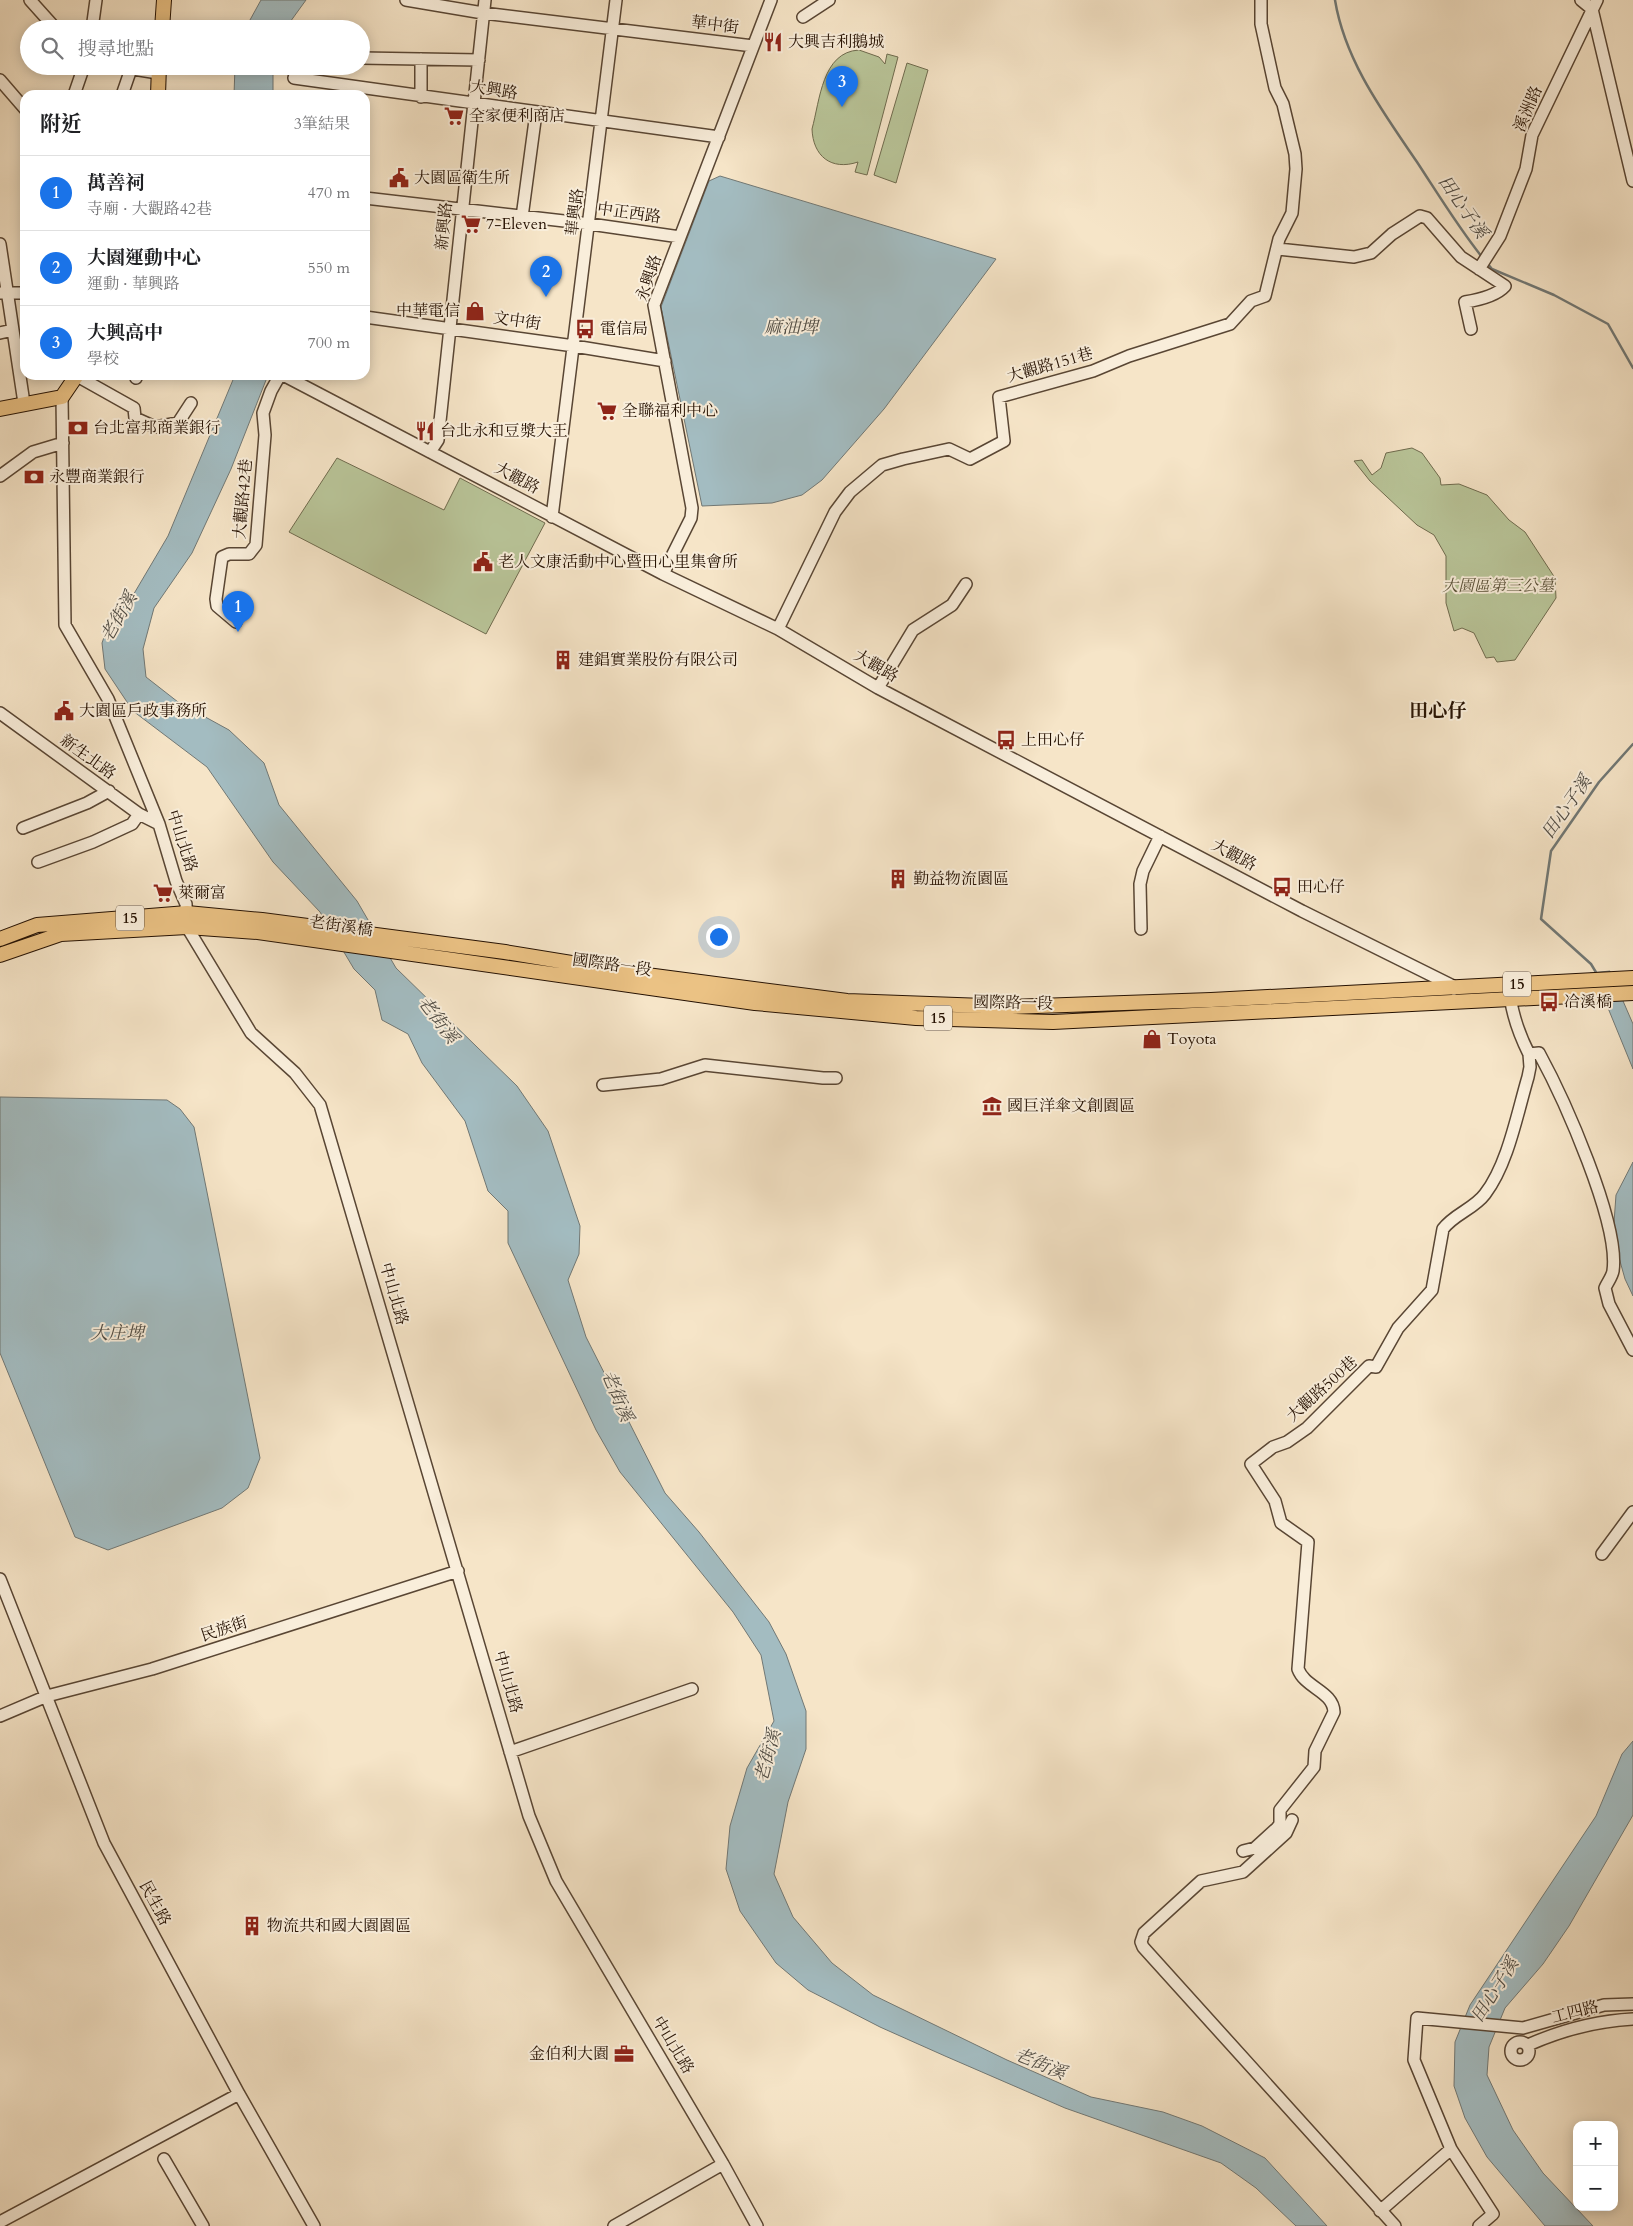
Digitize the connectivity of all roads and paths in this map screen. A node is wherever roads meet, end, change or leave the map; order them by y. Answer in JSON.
{"nodes":[{"id":1,"x":30,"y":0,"type":"edge"},
{"id":2,"x":96,"y":0,"type":"edge"},
{"id":3,"x":164,"y":0,"type":"edge"},
{"id":4,"x":406,"y":0,"type":"edge"},
{"id":5,"x":485,"y":0,"type":"edge"},
{"id":6,"x":616,"y":0,"type":"edge"},
{"id":7,"x":771,"y":0,"type":"edge"},
{"id":8,"x":829,"y":0,"type":"edge"},
{"id":9,"x":1261,"y":0,"type":"edge"},
{"id":10,"x":1581,"y":0,"type":"edge"},
{"id":11,"x":1594,"y":5,"type":"edge"},
{"id":12,"x":483,"y":12,"type":"junction"},
{"id":13,"x":803,"y":17,"type":"dead end"},
{"id":14,"x":48,"y":20,"type":"edge"},
{"id":15,"x":93,"y":20,"type":"edge"},
{"id":16,"x":163,"y":20,"type":"edge"},
{"id":17,"x":612,"y":30,"type":"junction"},
{"id":18,"x":753,"y":46,"type":"junction"},
{"id":19,"x":370,"y":58,"type":"edge"},
{"id":20,"x":421,"y":59,"type":"junction"},
{"id":21,"x":479,"y":60,"type":"junction"},
{"id":22,"x":81,"y":75,"type":"edge"},
{"id":23,"x":129,"y":75,"type":"edge"},
{"id":24,"x":158,"y":75,"type":"edge"},
{"id":25,"x":294,"y":78,"type":"dead end"},
{"id":26,"x":0,"y":80,"type":"edge"},
{"id":27,"x":76,"y":90,"type":"edge"},
{"id":28,"x":124,"y":90,"type":"edge"},
{"id":29,"x":158,"y":90,"type":"edge"},
{"id":30,"x":422,"y":97,"type":"junction"},
{"id":31,"x":20,"y":103,"type":"edge"},
{"id":32,"x":474,"y":103,"type":"junction"},
{"id":33,"x":536,"y":113,"type":"junction"},
{"id":34,"x":603,"y":122,"type":"junction"},
{"id":35,"x":719,"y":137,"type":"junction"},
{"id":36,"x":1633,"y":181,"type":"edge"},
{"id":37,"x":370,"y":199,"type":"edge"},
{"id":38,"x":462,"y":209,"type":"junction"},
{"id":39,"x":522,"y":217,"type":"junction"},
{"id":40,"x":590,"y":224,"type":"junction"},
{"id":41,"x":680,"y":237,"type":"junction"},
{"id":42,"x":0,"y":244,"type":"edge"},
{"id":43,"x":1278,"y":249,"type":"junction"},
{"id":44,"x":1,"y":258,"type":"edge"},
{"id":45,"x":1478,"y":269,"type":"junction"},
{"id":46,"x":3,"y":292,"type":"edge"},
{"id":47,"x":20,"y":293,"type":"edge"},
{"id":48,"x":370,"y":318,"type":"edge"},
{"id":49,"x":450,"y":328,"type":"junction"},
{"id":50,"x":1471,"y":329,"type":"dead end"},
{"id":51,"x":13,"y":330,"type":"junction"},
{"id":52,"x":0,"y":333,"type":"edge"},
{"id":53,"x":574,"y":346,"type":"junction"},
{"id":54,"x":665,"y":361,"type":"junction"},
{"id":55,"x":20,"y":376,"type":"edge"},
{"id":56,"x":21,"y":380,"type":"edge"},
{"id":57,"x":74,"y":380,"type":"edge"},
{"id":58,"x":84,"y":380,"type":"edge"},
{"id":59,"x":279,"y":380,"type":"edge"},
{"id":60,"x":291,"y":380,"type":"edge"},
{"id":61,"x":62,"y":397,"type":"junction"},
{"id":62,"x":24,"y":403,"type":"junction"},
{"id":63,"x":191,"y":403,"type":"dead end"},
{"id":64,"x":0,"y":409,"type":"edge"},
{"id":65,"x":63,"y":443,"type":"junction"},
{"id":66,"x":430,"y":452,"type":"junction"},
{"id":67,"x":0,"y":476,"type":"edge"},
{"id":68,"x":552,"y":517,"type":"junction"},
{"id":69,"x":663,"y":574,"type":"junction"},
{"id":70,"x":966,"y":584,"type":"dead end"},
{"id":71,"x":236,"y":622,"type":"dead end"},
{"id":72,"x":778,"y":629,"type":"junction"},
{"id":73,"x":878,"y":688,"type":"junction"},
{"id":74,"x":0,"y":713,"type":"edge"},
{"id":75,"x":109,"y":791,"type":"junction"},
{"id":76,"x":139,"y":814,"type":"junction"},
{"id":77,"x":159,"y":824,"type":"junction"},
{"id":78,"x":23,"y":828,"type":"dead end"},
{"id":79,"x":1160,"y":836,"type":"junction"},
{"id":80,"x":38,"y":862,"type":"dead end"},
{"id":81,"x":187,"y":920,"type":"junction"},
{"id":82,"x":1141,"y":929,"type":"dead end"},
{"id":83,"x":0,"y":939,"type":"edge"},
{"id":84,"x":421,"y":948,"type":"joint"},
{"id":85,"x":0,"y":955,"type":"edge"},
{"id":86,"x":1633,"y":978,"type":"edge"},
{"id":87,"x":1509,"y":984,"type":"junction"},
{"id":88,"x":1452,"y":986,"type":"junction"},
{"id":89,"x":1633,"y":993,"type":"edge"},
{"id":90,"x":1509,"y":1000,"type":"junction"},
{"id":91,"x":1460,"y":1002,"type":"junction"},
{"id":92,"x":1159,"y":1010,"type":"junction"},
{"id":93,"x":1529,"y":1054,"type":"junction"},
{"id":94,"x":836,"y":1078,"type":"dead end"},
{"id":95,"x":603,"y":1085,"type":"dead end"},
{"id":96,"x":1633,"y":1350,"type":"edge"},
{"id":97,"x":1633,"y":1512,"type":"edge"},
{"id":98,"x":1602,"y":1554,"type":"dead end"},
{"id":99,"x":458,"y":1571,"type":"junction"},
{"id":100,"x":0,"y":1580,"type":"edge"},
{"id":101,"x":692,"y":1689,"type":"dead end"},
{"id":102,"x":47,"y":1696,"type":"junction"},
{"id":103,"x":0,"y":1716,"type":"edge"},
{"id":104,"x":510,"y":1752,"type":"junction"},
{"id":105,"x":1292,"y":1820,"type":"dead end"},
{"id":106,"x":1243,"y":1851,"type":"dead end"},
{"id":107,"x":1633,"y":2004,"type":"edge"},
{"id":108,"x":1633,"y":2019,"type":"edge"},
{"id":109,"x":1528,"y":2045,"type":"dead end"},
{"id":110,"x":240,"y":2094,"type":"junction"},
{"id":111,"x":1451,"y":2149,"type":"junction"},
{"id":112,"x":164,"y":2159,"type":"dead end"},
{"id":113,"x":723,"y":2164,"type":"junction"},
{"id":114,"x":1380,"y":2211,"type":"junction"},
{"id":115,"x":0,"y":2222,"type":"edge"},
{"id":116,"x":203,"y":2226,"type":"edge"},
{"id":117,"x":314,"y":2226,"type":"edge"},
{"id":118,"x":614,"y":2226,"type":"edge"},
{"id":119,"x":757,"y":2226,"type":"edge"},
{"id":120,"x":1395,"y":2226,"type":"edge"},
{"id":121,"x":1479,"y":2226,"type":"edge"}],
"edges":[{"from":1,"to":14,"type":"street"},
{"from":2,"to":15,"type":"street"},
{"from":3,"to":16,"type":"main road"},
{"from":4,"to":12,"type":"street","name":"華中街"},
{"from":5,"to":12,"type":"street","name":"新興路"},
{"from":6,"to":17,"type":"street","name":"華興路"},
{"from":7,"to":18,"type":"street","name":"永興路"},
{"from":8,"to":13,"type":"street"},
{"from":9,"to":43,"type":"street"},
{"from":10,"to":11,"type":"street"},
{"from":11,"to":36,"type":"street"},
{"from":11,"to":45,"type":"street","name":"溪洲路"},
{"from":12,"to":17,"type":"street","name":"華中街"},
{"from":12,"to":21,"type":"street","name":"新興路"},
{"from":17,"to":18,"type":"street","name":"華中街"},
{"from":17,"to":34,"type":"street","name":"華興路"},
{"from":18,"to":35,"type":"street","name":"永興路"},
{"from":19,"to":20,"type":"street"},
{"from":20,"to":21,"type":"street"},
{"from":20,"to":30,"type":"street"},
{"from":21,"to":32,"type":"street","name":"新興路"},
{"from":22,"to":27,"type":"street"},
{"from":23,"to":28,"type":"street"},
{"from":24,"to":29,"type":"main road"},
{"from":25,"to":30,"type":"street","name":"大興路"},
{"from":26,"to":31,"type":"street"},
{"from":30,"to":32,"type":"street","name":"大興路"},
{"from":32,"to":33,"type":"street","name":"大興路"},
{"from":32,"to":38,"type":"street","name":"新興路"},
{"from":33,"to":34,"type":"street","name":"大興路"},
{"from":33,"to":39,"type":"street"},
{"from":34,"to":35,"type":"street","name":"大興路"},
{"from":34,"to":40,"type":"street","name":"華興路"},
{"from":35,"to":41,"type":"street","name":"永興路"},
{"from":37,"to":38,"type":"street","name":"中正西路"},
{"from":38,"to":39,"type":"street","name":"中正西路"},
{"from":38,"to":49,"type":"street","name":"新興路"},
{"from":39,"to":40,"type":"street","name":"中正西路"},
{"from":40,"to":41,"type":"street","name":"中正西路"},
{"from":40,"to":53,"type":"street","name":"華興路"},
{"from":41,"to":54,"type":"street","name":"永興路"},
{"from":42,"to":44,"type":"street"},
{"from":43,"to":45,"type":"street"},
{"from":43,"to":72,"type":"street","name":"大觀路151巷"},
{"from":44,"to":46,"type":"street"},
{"from":45,"to":50,"type":"street"},
{"from":46,"to":47,"type":"street"},
{"from":46,"to":51,"type":"street"},
{"from":48,"to":49,"type":"street","name":"文中街"},
{"from":49,"to":53,"type":"street","name":"文中街"},
{"from":49,"to":66,"type":"street","name":"新興路"},
{"from":51,"to":52,"type":"street"},
{"from":51,"to":55,"type":"street"},
{"from":53,"to":54,"type":"street","name":"文中街"},
{"from":53,"to":68,"type":"street","name":"華興路"},
{"from":54,"to":69,"type":"street","name":"永興路"},
{"from":56,"to":62,"type":"street"},
{"from":57,"to":61,"type":"main road"},
{"from":58,"to":63,"type":"street"},
{"from":59,"to":71,"type":"street","name":"大觀路42巷"},
{"from":60,"to":66,"type":"street","name":"大觀路"},
{"from":61,"to":62,"type":"main road"},
{"from":61,"to":65,"type":"street","name":"中山北路"},
{"from":62,"to":64,"type":"main road"},
{"from":65,"to":67,"type":"street"},
{"from":65,"to":77,"type":"street","name":"中山北路"},
{"from":66,"to":68,"type":"street","name":"大觀路"},
{"from":68,"to":69,"type":"street","name":"大觀路"},
{"from":69,"to":72,"type":"street","name":"大觀路"},
{"from":70,"to":73,"type":"street"},
{"from":72,"to":73,"type":"street","name":"大觀路"},
{"from":73,"to":79,"type":"street","name":"大觀路"},
{"from":74,"to":75,"type":"street","name":"新生北路"},
{"from":75,"to":76,"type":"street","name":"新生北路"},
{"from":75,"to":78,"type":"street"},
{"from":76,"to":77,"type":"street","name":"新生北路"},
{"from":76,"to":80,"type":"street"},
{"from":77,"to":81,"type":"street","name":"中山北路"},
{"from":79,"to":82,"type":"street"},
{"from":79,"to":88,"type":"street","name":"大觀路"},
{"from":81,"to":83,"type":"main road","number":"15"},
{"from":81,"to":84,"type":"main road","name":"老街溪橋","number":"15"},
{"from":81,"to":85,"type":"main road","number":"15"},
{"from":81,"to":99,"type":"street","name":"中山北路"},
{"from":84,"to":92,"type":"main road","name":"國際路一段","number":"15"},
{"from":86,"to":87,"type":"main road","name":"大觀路","number":"15"},
{"from":87,"to":88,"type":"main road","name":"大觀路","number":"15"},
{"from":87,"to":90,"type":"street","name":"大觀路500巷"},
{"from":88,"to":91,"type":"street"},
{"from":88,"to":92,"type":"main road","name":"國際路一段","number":"15"},
{"from":89,"to":90,"type":"main road","number":"15"},
{"from":90,"to":91,"type":"main road","number":"15"},
{"from":90,"to":93,"type":"street","name":"大觀路500巷"},
{"from":91,"to":92,"type":"main road","name":"國際路一段","number":"15"},
{"from":93,"to":96,"type":"street","name":"大觀路500巷"},
{"from":93,"to":106,"type":"street","name":"大觀路500巷"},
{"from":94,"to":95,"type":"street"},
{"from":97,"to":98,"type":"street"},
{"from":99,"to":102,"type":"street","name":"民族街"},
{"from":99,"to":104,"type":"street","name":"中山北路"},
{"from":100,"to":102,"type":"street","name":"民生路"},
{"from":101,"to":104,"type":"street"},
{"from":102,"to":103,"type":"street","name":"民族街"},
{"from":102,"to":110,"type":"street","name":"民生路"},
{"from":104,"to":113,"type":"street","name":"中山北路"},
{"from":105,"to":114,"type":"street"},
{"from":107,"to":111,"type":"street"},
{"from":108,"to":109,"type":"street","name":"工四路"},
{"from":110,"to":115,"type":"street"},
{"from":110,"to":117,"type":"street","name":"民生路"},
{"from":111,"to":114,"type":"street"},
{"from":111,"to":121,"type":"street"},
{"from":112,"to":116,"type":"street"},
{"from":113,"to":118,"type":"street"},
{"from":113,"to":119,"type":"street","name":"中山北路"},
{"from":114,"to":120,"type":"street"}]}
